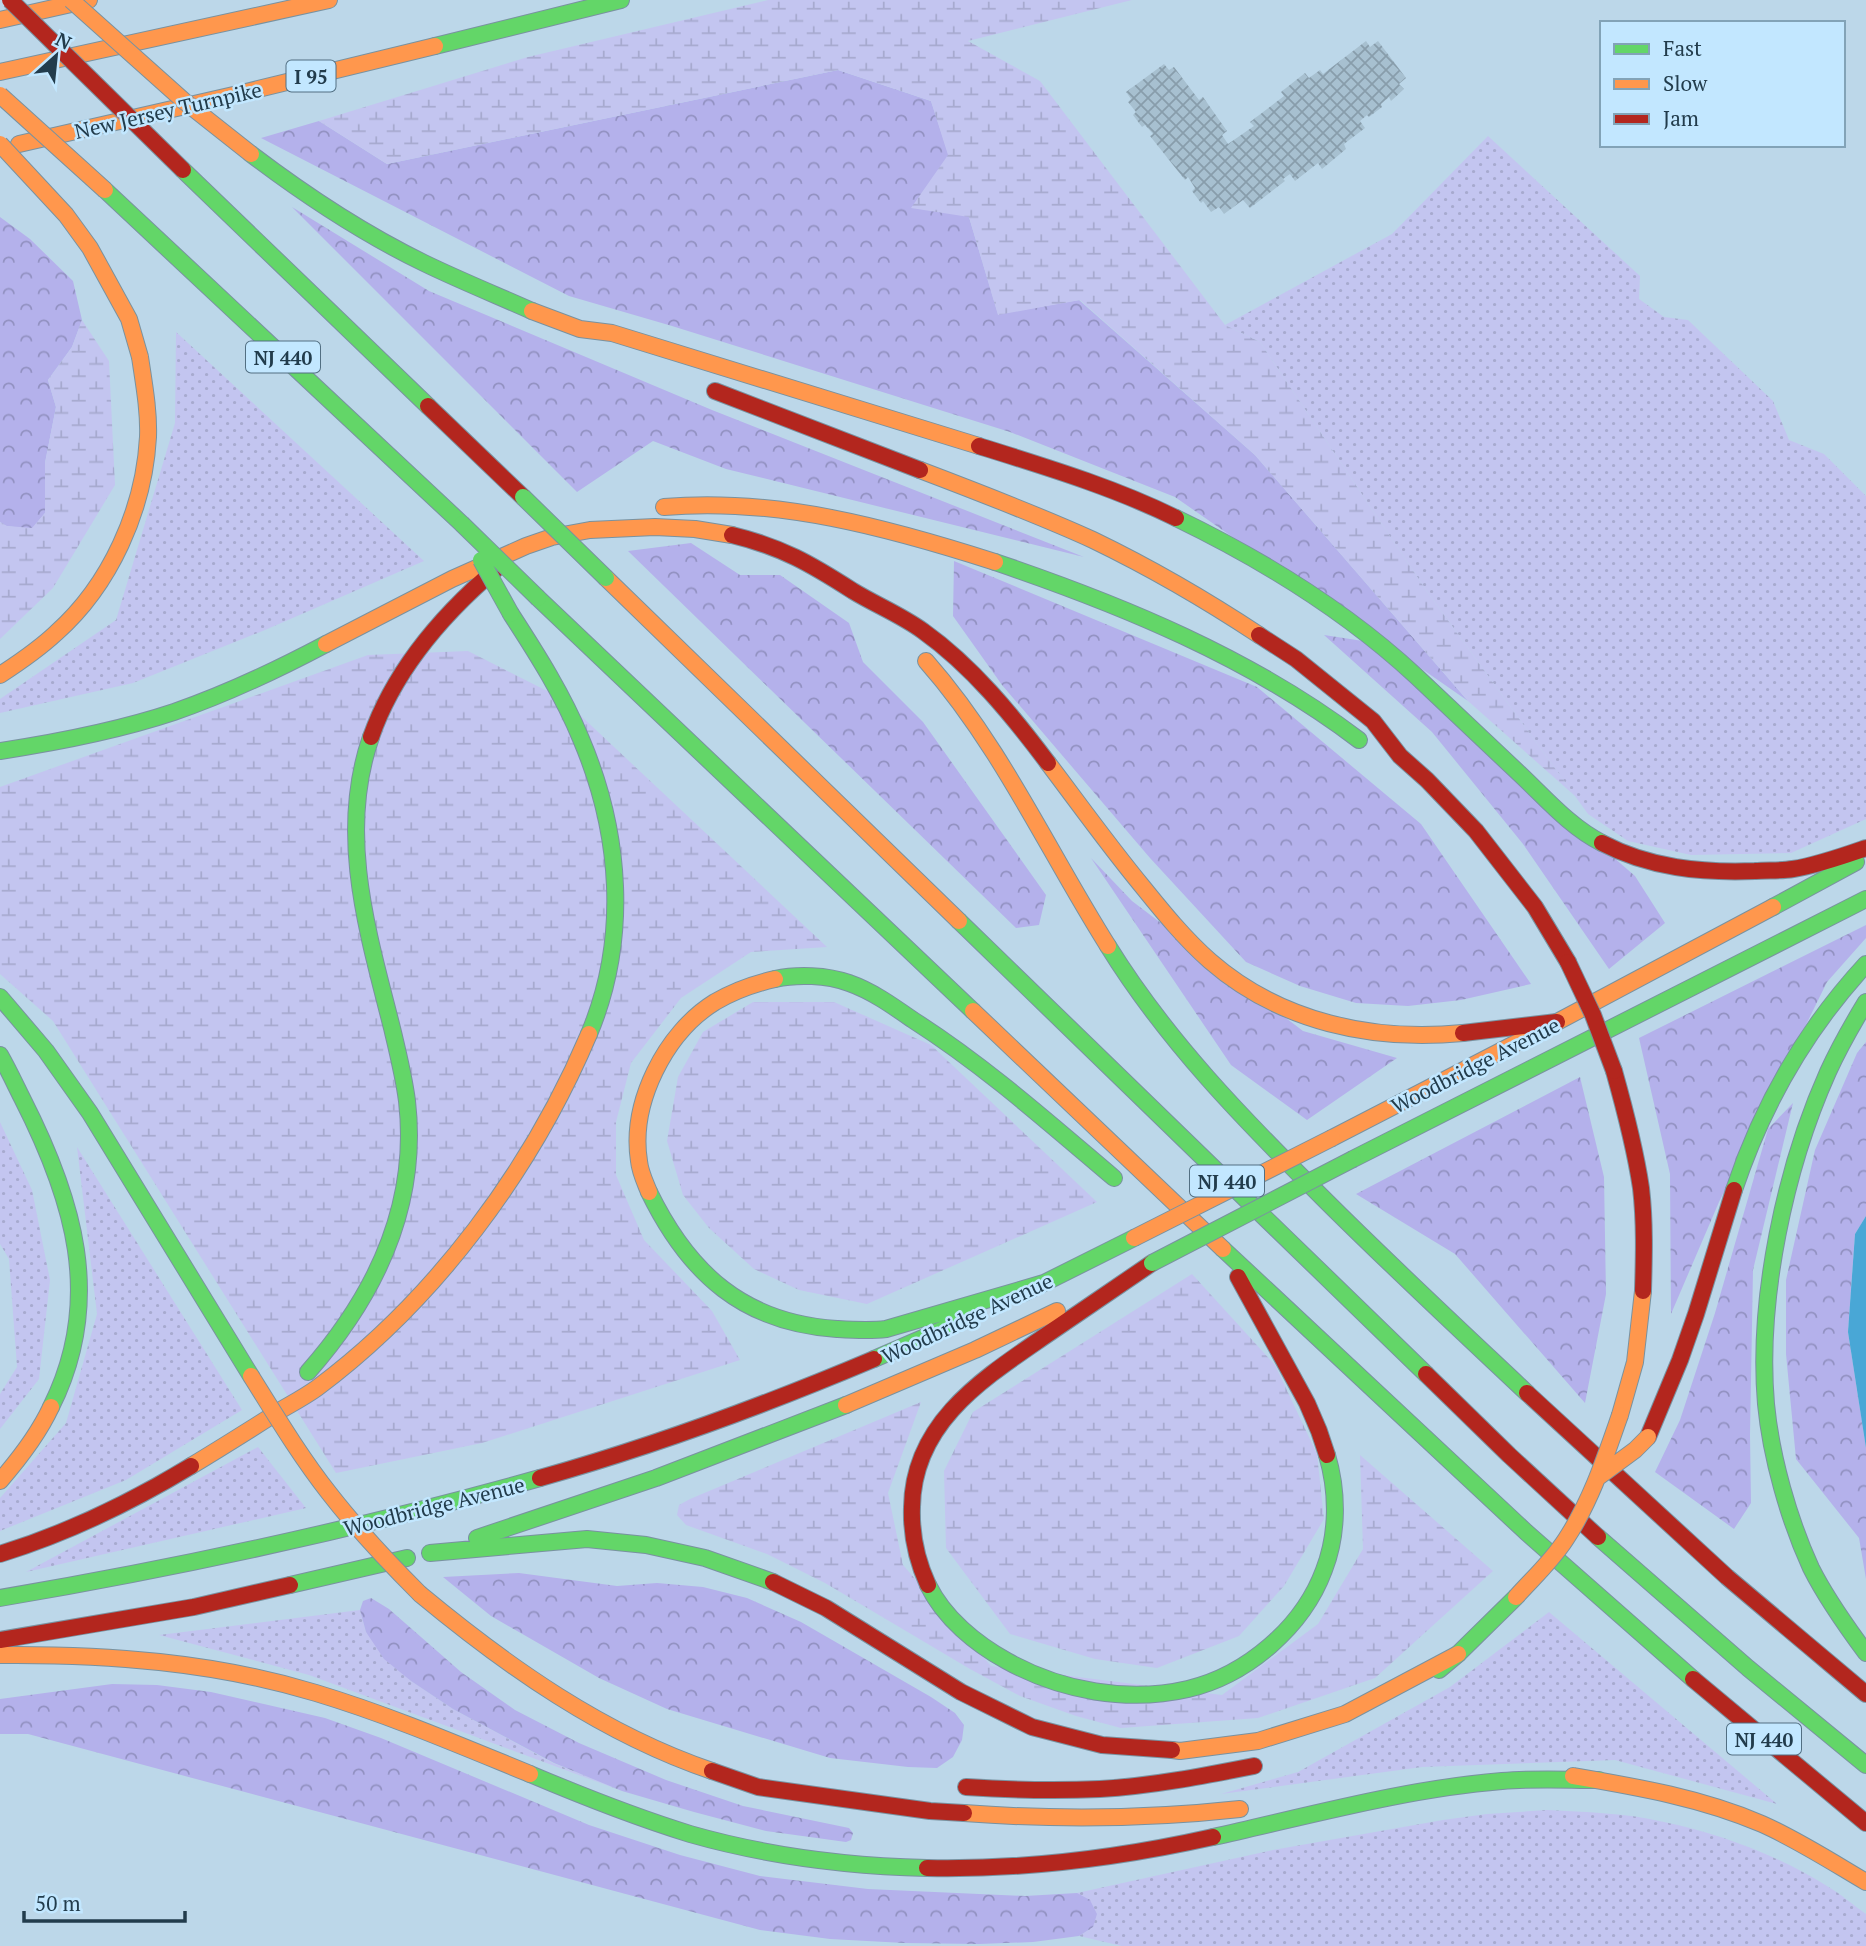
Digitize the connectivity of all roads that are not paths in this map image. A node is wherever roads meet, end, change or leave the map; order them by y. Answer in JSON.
{"nodes":[{"id":1,"x":10,"y":0,"type":"edge"},
{"id":2,"x":71,"y":0,"type":"edge"},
{"id":3,"x":89,"y":0,"type":"edge"},
{"id":4,"x":329,"y":0,"type":"edge"},
{"id":5,"x":621,"y":0,"type":"edge"},
{"id":6,"x":0,"y":19,"type":"edge"},
{"id":7,"x":0,"y":72,"type":"edge"},
{"id":8,"x":0,"y":95,"type":"edge"},
{"id":9,"x":0,"y":146,"type":"edge"},
{"id":10,"x":580,"y":329,"type":"junction"},
{"id":11,"x":603,"y":348,"type":"dead end"},
{"id":12,"x":697,"y":384,"type":"dead end"},
{"id":13,"x":644,"y":509,"type":"dead end"},
{"id":14,"x":617,"y":512,"type":"dead end"},
{"id":15,"x":462,"y":524,"type":"junction"},
{"id":16,"x":584,"y":531,"type":"junction"},
{"id":17,"x":521,"y":548,"type":"junction"},
{"id":18,"x":855,"y":592,"type":"junction"},
{"id":19,"x":901,"y":635,"type":"dead end"},
{"id":20,"x":918,"y":652,"type":"dead end"},
{"id":21,"x":0,"y":675,"type":"edge"},
{"id":22,"x":0,"y":751,"type":"edge"},
{"id":23,"x":1400,"y":756,"type":"junction"},
{"id":24,"x":1866,"y":848,"type":"edge"},
{"id":25,"x":1866,"y":856,"type":"edge"},
{"id":26,"x":1866,"y":899,"type":"edge"},
{"id":27,"x":1866,"y":964,"type":"edge"},
{"id":28,"x":0,"y":997,"type":"edge"},
{"id":29,"x":1866,"y":1002,"type":"edge"},
{"id":30,"x":1557,"y":1022,"type":"junction"},
{"id":31,"x":0,"y":1055,"type":"edge"},
{"id":32,"x":1168,"y":1196,"type":"junction"},
{"id":33,"x":1224,"y":1250,"type":"junction"},
{"id":34,"x":1152,"y":1263,"type":"junction"},
{"id":35,"x":1044,"y":1283,"type":"junction"},
{"id":36,"x":231,"y":1442,"type":"junction"},
{"id":37,"x":1597,"y":1478,"type":"junction"},
{"id":38,"x":0,"y":1481,"type":"edge"},
{"id":39,"x":430,"y":1553,"type":"junction"},
{"id":40,"x":0,"y":1554,"type":"edge"},
{"id":41,"x":0,"y":1598,"type":"edge"},
{"id":42,"x":0,"y":1640,"type":"edge"},
{"id":43,"x":1866,"y":1653,"type":"edge"},
{"id":44,"x":1458,"y":1654,"type":"junction"},
{"id":45,"x":0,"y":1655,"type":"edge"},
{"id":46,"x":522,"y":1672,"type":"junction"},
{"id":47,"x":1866,"y":1694,"type":"edge"},
{"id":48,"x":1348,"y":1730,"type":"dead end"},
{"id":49,"x":689,"y":1746,"type":"dead end"},
{"id":50,"x":1266,"y":1763,"type":"dead end"},
{"id":51,"x":1866,"y":1765,"type":"edge"},
{"id":52,"x":1599,"y":1780,"type":"junction"},
{"id":53,"x":956,"y":1787,"type":"dead end"},
{"id":54,"x":1348,"y":1790,"type":"dead end"},
{"id":55,"x":1250,"y":1808,"type":"dead end"},
{"id":56,"x":1866,"y":1822,"type":"edge"},
{"id":57,"x":1866,"y":1882,"type":"edge"}],
"edges":[{"from":1,"to":51,"type":"main road","number":"NJ 440","bridge":true},
{"from":2,"to":10,"type":"main road","bridge":true},
{"from":3,"to":6,"type":"main road"},
{"from":4,"to":7,"type":"main road"},
{"from":5,"to":9,"type":"main road","name":"New Jersey Turnpike","number":"I 95"},
{"from":8,"to":15,"type":"main road","number":"NJ 440","bridge":true},
{"from":9,"to":21,"type":"main road","bridge":true},
{"from":10,"to":11,"type":"main road"},
{"from":10,"to":24,"type":"main road"},
{"from":12,"to":23,"type":"main road"},
{"from":13,"to":23,"type":"main road"},
{"from":14,"to":16,"type":"main road"},
{"from":15,"to":32,"type":"main road","number":"NJ 440","bridge":true},
{"from":15,"to":36,"type":"main road","bridge":true},
{"from":16,"to":17,"type":"main road"},
{"from":16,"to":18,"type":"main road"},
{"from":17,"to":22,"type":"main road"},
{"from":17,"to":36,"type":"main road"},
{"from":18,"to":19,"type":"main road"},
{"from":18,"to":30,"type":"main road"},
{"from":20,"to":47,"type":"main road"},
{"from":23,"to":37,"type":"main road","bridge":true},
{"from":25,"to":30,"type":"main road","name":"Woodbridge Avenue"},
{"from":26,"to":34,"type":"main road","name":"Woodbridge Avenue","bridge":true},
{"from":27,"to":37,"type":"main road","bridge":true},
{"from":28,"to":46,"type":"main road","bridge":true},
{"from":29,"to":43,"type":"main road"},
{"from":30,"to":35,"type":"main road","name":"Woodbridge Avenue","bridge":true},
{"from":31,"to":38,"type":"main road"},
{"from":32,"to":33,"type":"main road","number":"NJ 440"},
{"from":32,"to":35,"type":"main road"},
{"from":33,"to":34,"type":"main road"},
{"from":33,"to":56,"type":"main road","number":"NJ 440"},
{"from":34,"to":39,"type":"main road","name":"Woodbridge Avenue"},
{"from":35,"to":41,"type":"main road","name":"Woodbridge Avenue"},
{"from":36,"to":40,"type":"main road"},
{"from":37,"to":44,"type":"main road","bridge":true},
{"from":39,"to":42,"type":"main road","name":"Woodbridge Avenue"},
{"from":39,"to":44,"type":"main road"},
{"from":44,"to":48,"type":"main road"},
{"from":45,"to":52,"type":"main road"},
{"from":46,"to":49,"type":"main road"},
{"from":46,"to":55,"type":"main road"},
{"from":50,"to":53,"type":"main road"},
{"from":52,"to":54,"type":"main road"},
{"from":52,"to":57,"type":"main road"}]}
